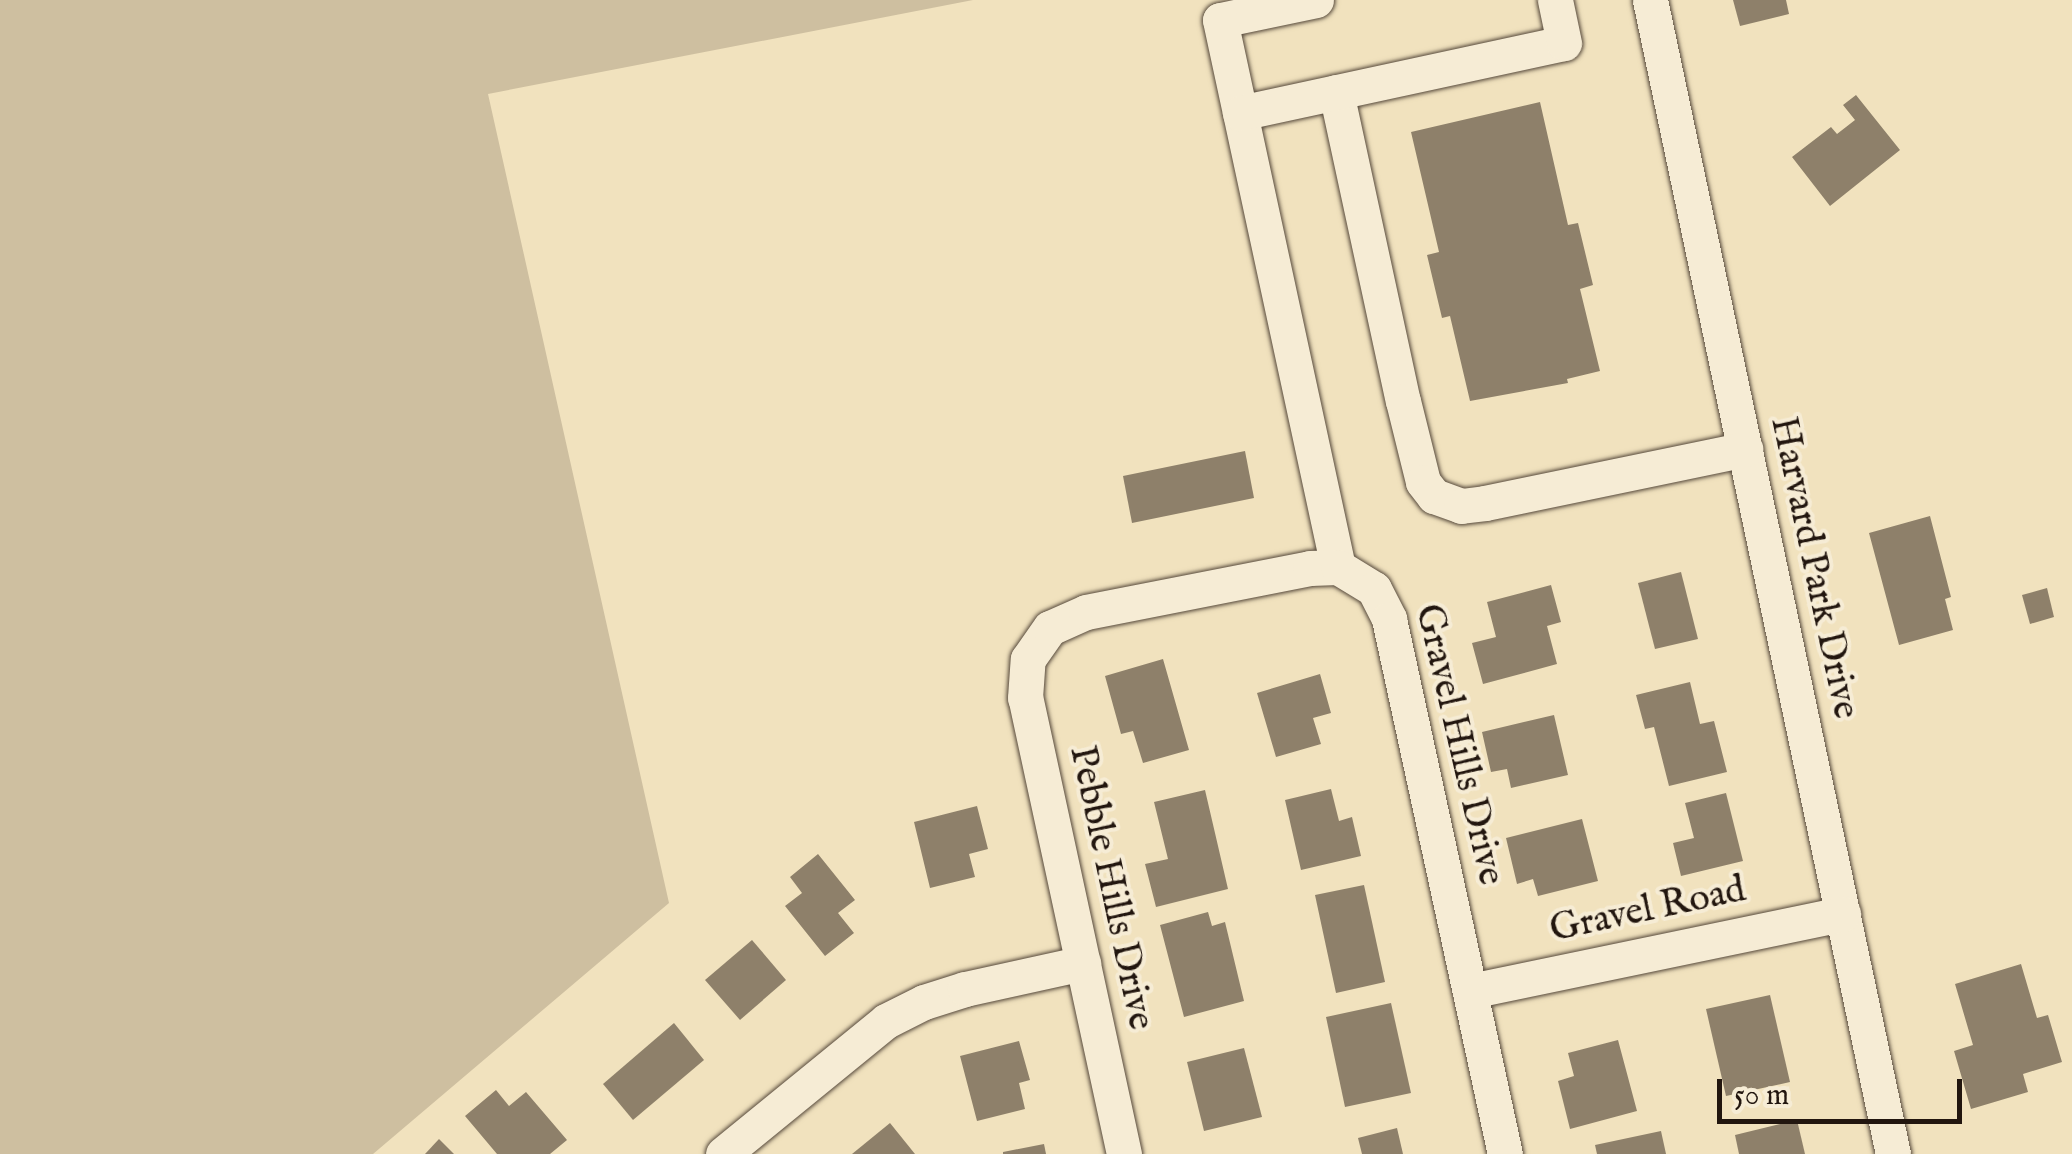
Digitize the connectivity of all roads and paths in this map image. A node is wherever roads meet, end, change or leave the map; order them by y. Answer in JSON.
{"nodes":[{"id":1,"x":1316,"y":0,"type":"edge"},
{"id":2,"x":1555,"y":0,"type":"edge"},
{"id":3,"x":1650,"y":0,"type":"edge"},
{"id":4,"x":1336,"y":92,"type":"junction"},
{"id":5,"x":1240,"y":113,"type":"junction"},
{"id":6,"x":1745,"y":448,"type":"junction"},
{"id":7,"x":1338,"y":567,"type":"junction"},
{"id":8,"x":1842,"y":914,"type":"junction"},
{"id":9,"x":1083,"y":963,"type":"junction"},
{"id":10,"x":1470,"y":991,"type":"junction"},
{"id":11,"x":723,"y":1154,"type":"edge"},
{"id":12,"x":1124,"y":1154,"type":"edge"},
{"id":13,"x":1505,"y":1154,"type":"edge"},
{"id":14,"x":1893,"y":1154,"type":"edge"}],
"edges":[{"from":1,"to":5,"type":"street"},
{"from":2,"to":4,"type":"street"},
{"from":3,"to":6,"type":"street","name":"Harvard Park Drive"},
{"from":4,"to":5,"type":"street"},
{"from":4,"to":6,"type":"street"},
{"from":5,"to":7,"type":"street"},
{"from":6,"to":8,"type":"street","name":"Harvard Park Drive"},
{"from":7,"to":9,"type":"street","name":"Pebble Hills Drive"},
{"from":7,"to":10,"type":"street","name":"Gravel Hills Drive"},
{"from":8,"to":10,"type":"street","name":"Gravel Road"},
{"from":8,"to":14,"type":"street","name":"Harvard Park Drive"},
{"from":9,"to":11,"type":"street"},
{"from":9,"to":12,"type":"street","name":"Pebble Hills Drive"},
{"from":10,"to":13,"type":"street","name":"Gravel Hills Drive"}]}
